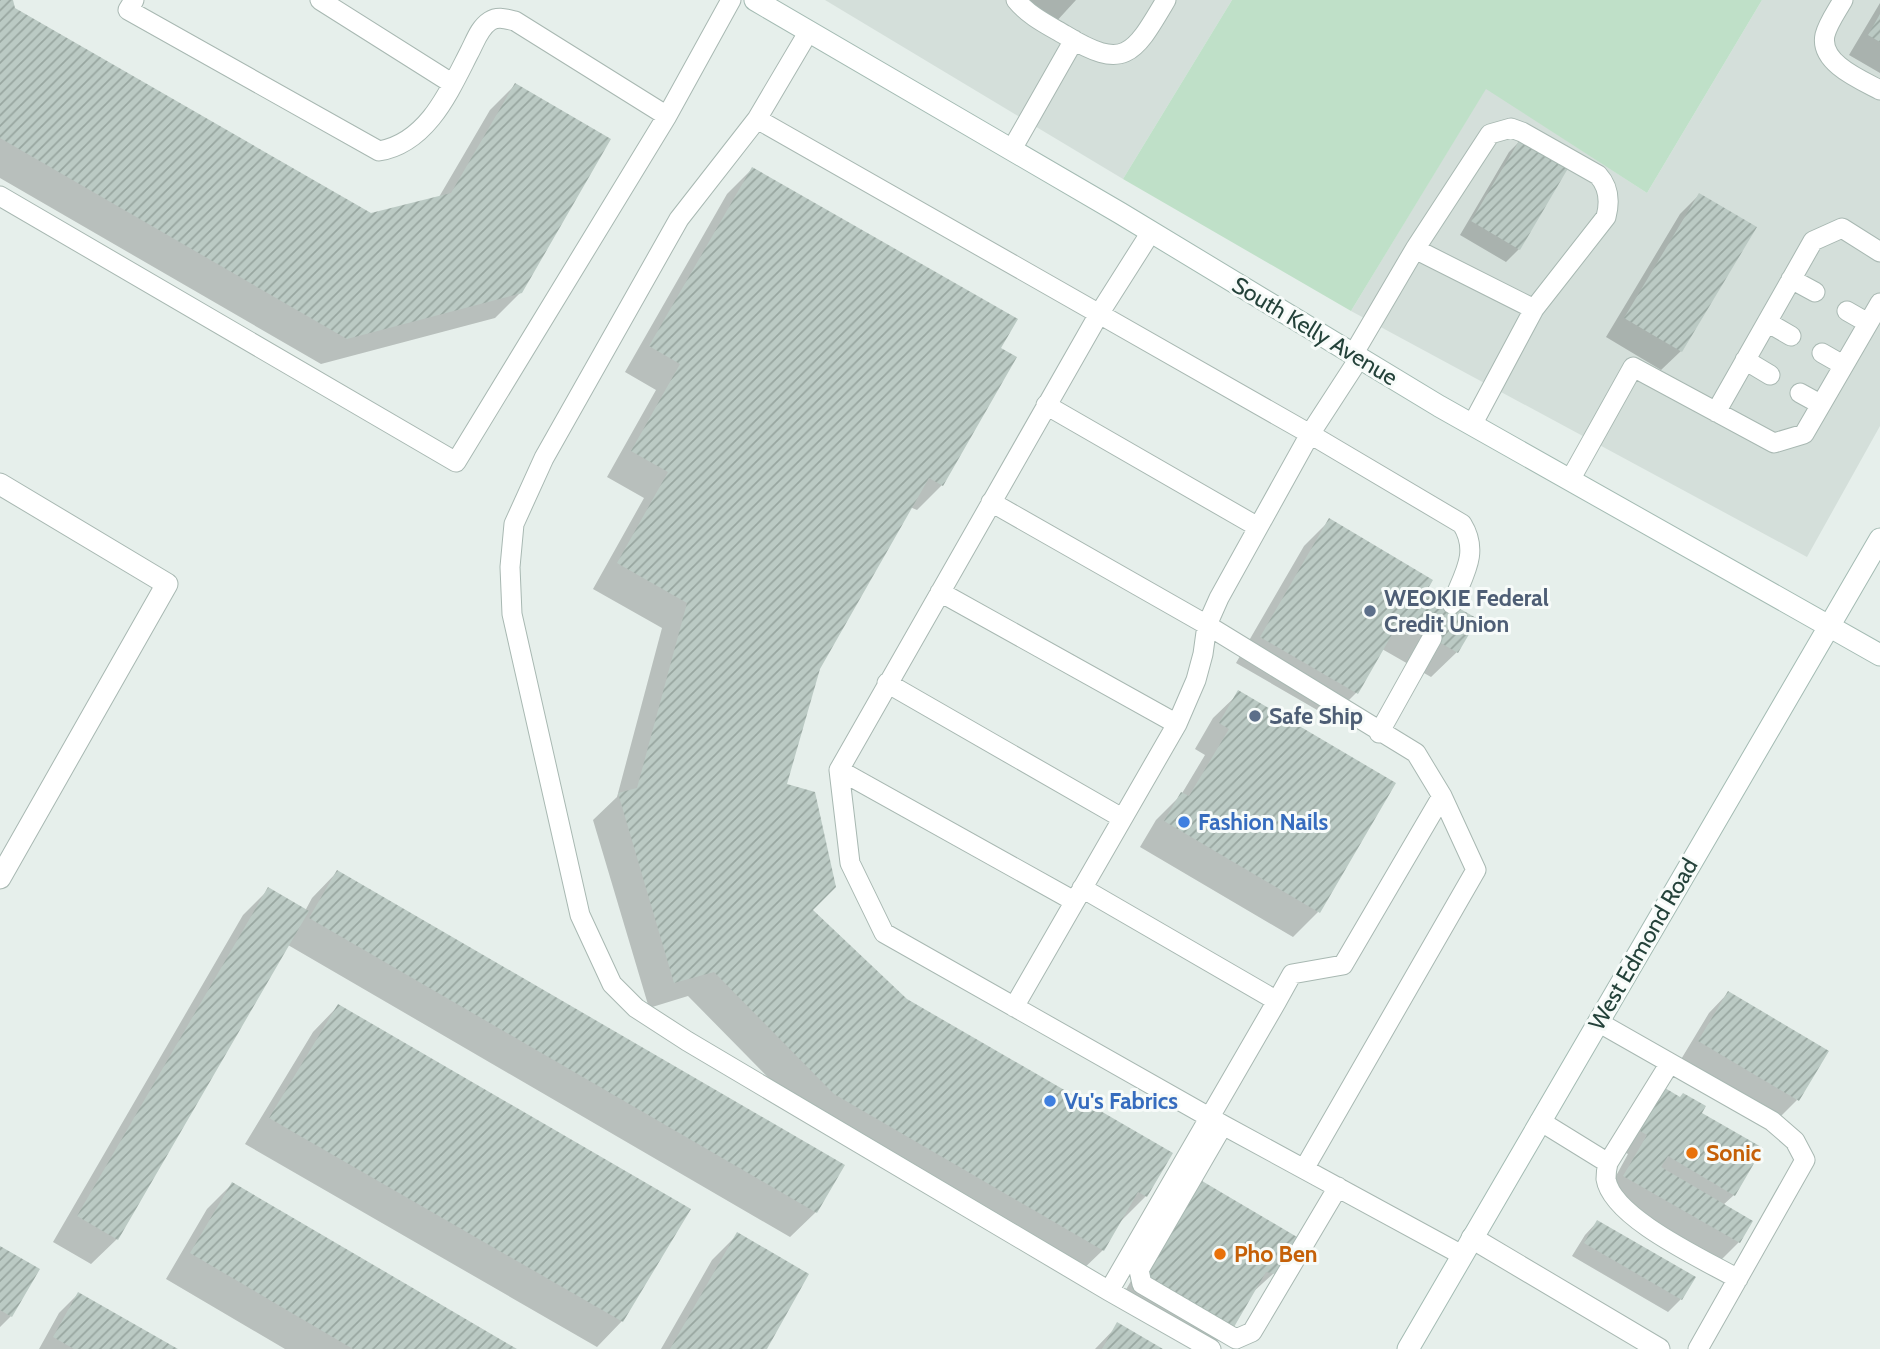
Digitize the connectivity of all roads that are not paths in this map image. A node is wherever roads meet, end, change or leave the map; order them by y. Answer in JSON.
{"nodes":[{"id":1,"x":110,"y":0,"type":"edge"},
{"id":2,"x":320,"y":0,"type":"edge"},
{"id":3,"x":732,"y":0,"type":"edge"},
{"id":4,"x":755,"y":0,"type":"edge"},
{"id":5,"x":1016,"y":0,"type":"edge"},
{"id":6,"x":1166,"y":0,"type":"edge"},
{"id":7,"x":1843,"y":0,"type":"edge"},
{"id":8,"x":131,"y":5,"type":"edge"},
{"id":9,"x":809,"y":31,"type":"junction"},
{"id":10,"x":1074,"y":40,"type":"junction"},
{"id":11,"x":453,"y":84,"type":"junction"},
{"id":12,"x":1880,"y":90,"type":"edge"},
{"id":13,"x":667,"y":116,"type":"junction"},
{"id":14,"x":757,"y":119,"type":"junction"},
{"id":15,"x":1012,"y":149,"type":"junction"},
{"id":16,"x":0,"y":196,"type":"edge"},
{"id":17,"x":1151,"y":232,"type":"junction"},
{"id":18,"x":1415,"y":249,"type":"junction"},
{"id":19,"x":1880,"y":252,"type":"edge"},
{"id":20,"x":1791,"y":279,"type":"junction"},
{"id":21,"x":1815,"y":292,"type":"dead end"},
{"id":22,"x":1880,"y":303,"type":"edge"},
{"id":23,"x":1535,"y":309,"type":"junction"},
{"id":24,"x":1847,"y":311,"type":"dead end"},
{"id":25,"x":1098,"y":314,"type":"junction"},
{"id":26,"x":1767,"y":322,"type":"junction"},
{"id":27,"x":1868,"y":323,"type":"junction"},
{"id":28,"x":1791,"y":336,"type":"dead end"},
{"id":29,"x":1822,"y":354,"type":"dead end"},
{"id":30,"x":1357,"y":355,"type":"junction"},
{"id":31,"x":1745,"y":360,"type":"junction"},
{"id":32,"x":1843,"y":365,"type":"junction"},
{"id":33,"x":1770,"y":374,"type":"dead end"},
{"id":34,"x":1800,"y":393,"type":"dead end"},
{"id":35,"x":1820,"y":404,"type":"junction"},
{"id":36,"x":1046,"y":405,"type":"junction"},
{"id":37,"x":1716,"y":412,"type":"junction"},
{"id":38,"x":1472,"y":425,"type":"junction"},
{"id":39,"x":1310,"y":434,"type":"junction"},
{"id":40,"x":1570,"y":480,"type":"junction"},
{"id":41,"x":0,"y":484,"type":"edge"},
{"id":42,"x":991,"y":502,"type":"junction"},
{"id":43,"x":1258,"y":527,"type":"junction"},
{"id":44,"x":1880,"y":539,"type":"edge"},
{"id":45,"x":940,"y":592,"type":"junction"},
{"id":46,"x":1452,"y":604,"type":"dead end"},
{"id":47,"x":1207,"y":625,"type":"junction"},
{"id":48,"x":1829,"y":627,"type":"junction"},
{"id":49,"x":1432,"y":638,"type":"dead end"},
{"id":50,"x":1880,"y":655,"type":"edge"},
{"id":51,"x":887,"y":683,"type":"junction"},
{"id":52,"x":1177,"y":724,"type":"junction"},
{"id":53,"x":1379,"y":733,"type":"junction"},
{"id":54,"x":839,"y":770,"type":"junction"},
{"id":55,"x":1442,"y":796,"type":"junction"},
{"id":56,"x":1122,"y":818,"type":"junction"},
{"id":57,"x":0,"y":878,"type":"edge"},
{"id":58,"x":1078,"y":894,"type":"junction"},
{"id":59,"x":1277,"y":1001,"type":"junction"},
{"id":60,"x":1014,"y":1007,"type":"junction"},
{"id":61,"x":1598,"y":1022,"type":"junction"},
{"id":62,"x":1670,"y":1063,"type":"junction"},
{"id":63,"x":1217,"y":1121,"type":"junction"},
{"id":64,"x":1540,"y":1121,"type":"junction"},
{"id":65,"x":1608,"y":1163,"type":"junction"},
{"id":66,"x":1304,"y":1168,"type":"junction"},
{"id":67,"x":1338,"y":1187,"type":"junction"},
{"id":68,"x":1467,"y":1247,"type":"junction"},
{"id":69,"x":1738,"y":1279,"type":"junction"},
{"id":70,"x":1109,"y":1291,"type":"junction"},
{"id":71,"x":1211,"y":1349,"type":"edge"},
{"id":72,"x":1408,"y":1349,"type":"edge"},
{"id":73,"x":1659,"y":1349,"type":"edge"},
{"id":74,"x":1698,"y":1349,"type":"edge"}],
"edges":[{"from":1,"to":8,"type":"lane"},
{"from":2,"to":11,"type":"lane"},
{"from":3,"to":13,"type":"lane"},
{"from":4,"to":9,"type":"main road","name":"South Kelly Avenue"},
{"from":5,"to":10,"type":"lane"},
{"from":6,"to":10,"type":"lane"},
{"from":7,"to":12,"type":"lane"},
{"from":8,"to":11,"type":"lane"},
{"from":9,"to":14,"type":"lane"},
{"from":9,"to":15,"type":"main road","name":"South Kelly Avenue"},
{"from":10,"to":15,"type":"lane"},
{"from":11,"to":13,"type":"lane"},
{"from":13,"to":16,"type":"lane"},
{"from":14,"to":25,"type":"lane"},
{"from":14,"to":70,"type":"lane"},
{"from":15,"to":17,"type":"main road","name":"South Kelly Avenue"},
{"from":17,"to":25,"type":"lane"},
{"from":17,"to":30,"type":"main road","name":"South Kelly Avenue"},
{"from":18,"to":23,"type":"lane"},
{"from":18,"to":23,"type":"lane"},
{"from":18,"to":30,"type":"lane"},
{"from":19,"to":20,"type":"lane"},
{"from":20,"to":21,"type":"lane"},
{"from":20,"to":26,"type":"lane"},
{"from":22,"to":27,"type":"lane"},
{"from":23,"to":38,"type":"lane"},
{"from":24,"to":27,"type":"lane"},
{"from":25,"to":36,"type":"lane"},
{"from":25,"to":39,"type":"lane"},
{"from":26,"to":28,"type":"lane"},
{"from":26,"to":31,"type":"lane"},
{"from":27,"to":32,"type":"lane"},
{"from":29,"to":32,"type":"lane"},
{"from":30,"to":38,"type":"main road","name":"South Kelly Avenue"},
{"from":30,"to":39,"type":"lane"},
{"from":31,"to":33,"type":"lane"},
{"from":31,"to":37,"type":"lane"},
{"from":32,"to":35,"type":"lane"},
{"from":34,"to":35,"type":"lane"},
{"from":35,"to":37,"type":"lane"},
{"from":36,"to":42,"type":"lane"},
{"from":36,"to":43,"type":"lane"},
{"from":37,"to":40,"type":"lane"},
{"from":38,"to":40,"type":"main road","name":"South Kelly Avenue"},
{"from":39,"to":43,"type":"lane"},
{"from":39,"to":46,"type":"lane"},
{"from":40,"to":48,"type":"main road","name":"South Kelly Avenue"},
{"from":41,"to":57,"type":"main road"},
{"from":42,"to":45,"type":"lane"},
{"from":42,"to":47,"type":"lane"},
{"from":43,"to":47,"type":"lane"},
{"from":44,"to":48,"type":"main road","name":"West Edmond Road"},
{"from":45,"to":51,"type":"lane"},
{"from":45,"to":52,"type":"lane"},
{"from":47,"to":52,"type":"lane"},
{"from":47,"to":53,"type":"lane"},
{"from":48,"to":50,"type":"main road","name":"South Kelly Avenue"},
{"from":48,"to":61,"type":"main road","name":"West Edmond Road"},
{"from":49,"to":53,"type":"lane"},
{"from":51,"to":54,"type":"lane"},
{"from":51,"to":56,"type":"lane"},
{"from":52,"to":56,"type":"lane"},
{"from":53,"to":55,"type":"lane"},
{"from":54,"to":58,"type":"lane"},
{"from":54,"to":60,"type":"lane"},
{"from":55,"to":59,"type":"lane"},
{"from":55,"to":66,"type":"lane"},
{"from":56,"to":58,"type":"lane"},
{"from":58,"to":59,"type":"lane"},
{"from":58,"to":60,"type":"lane"},
{"from":59,"to":63,"type":"lane"},
{"from":60,"to":63,"type":"lane"},
{"from":61,"to":62,"type":"lane"},
{"from":61,"to":64,"type":"main road","name":"West Edmond Road"},
{"from":62,"to":65,"type":"lane"},
{"from":62,"to":69,"type":"lane"},
{"from":63,"to":66,"type":"lane"},
{"from":63,"to":67,"type":"lane"},
{"from":63,"to":70,"type":"lane"},
{"from":64,"to":65,"type":"lane"},
{"from":64,"to":68,"type":"main road","name":"West Edmond Road"},
{"from":65,"to":69,"type":"lane"},
{"from":66,"to":67,"type":"lane"},
{"from":67,"to":68,"type":"lane"},
{"from":68,"to":72,"type":"main road","name":"West Edmond Road"},
{"from":68,"to":73,"type":"main road"},
{"from":69,"to":74,"type":"lane"},
{"from":70,"to":71,"type":"lane"}]}
